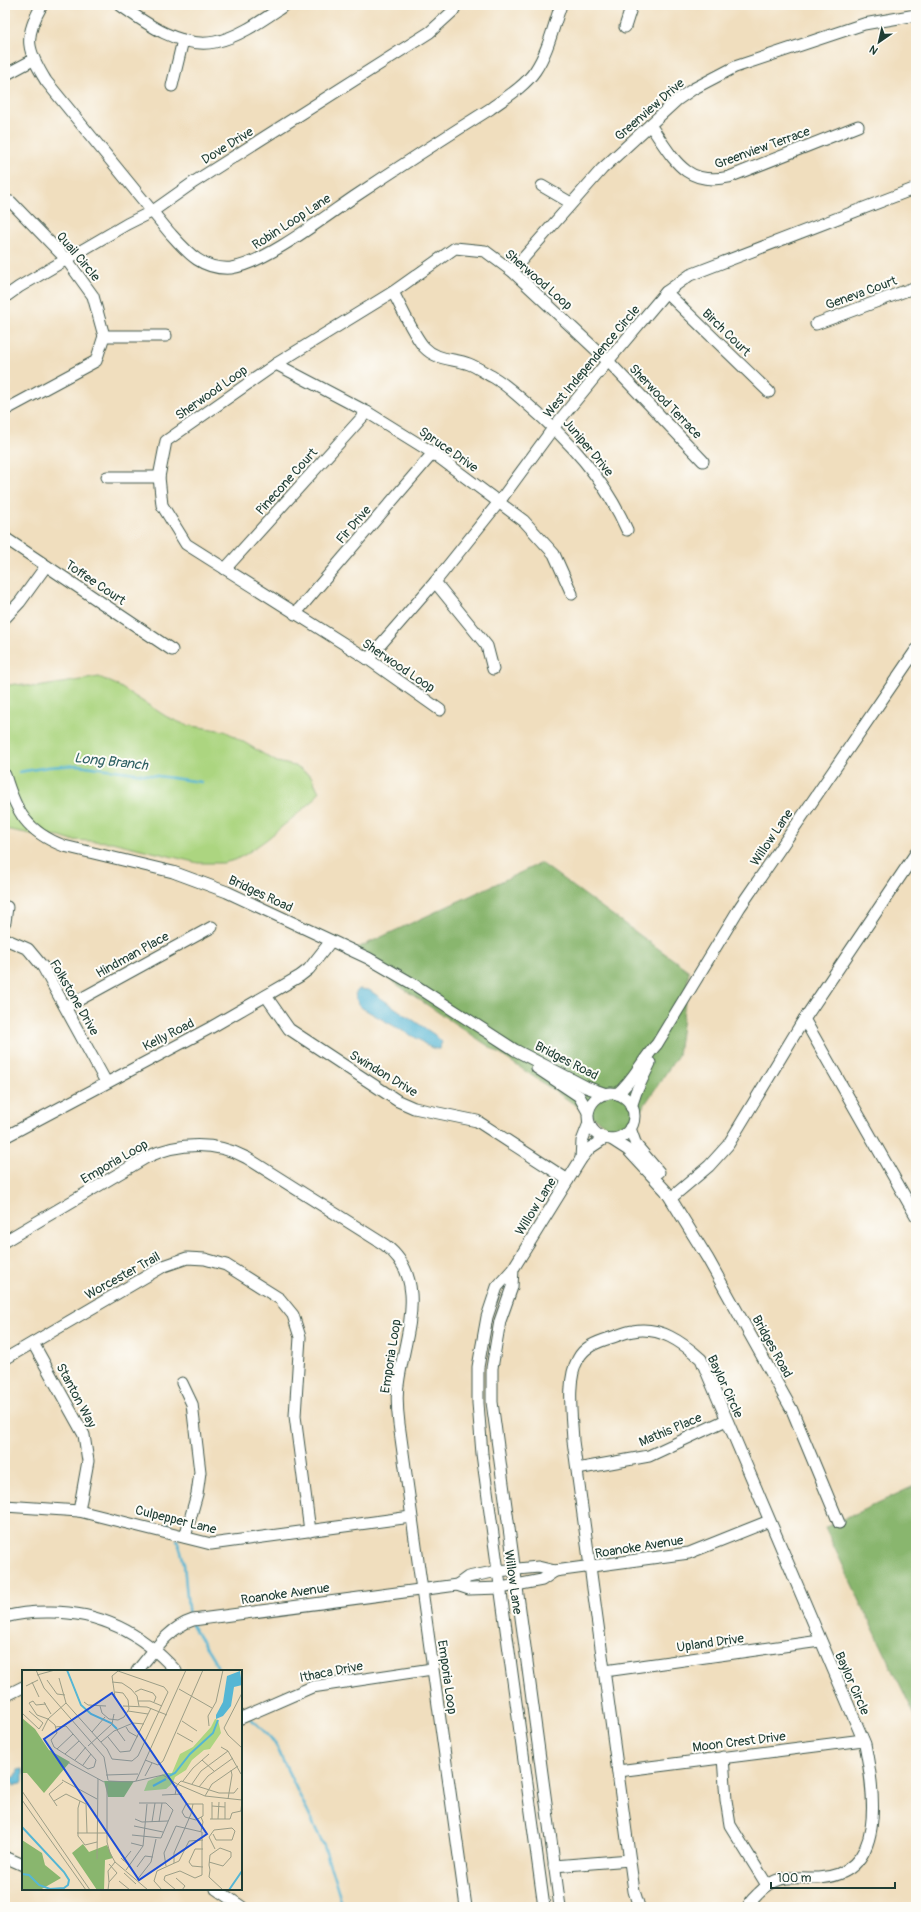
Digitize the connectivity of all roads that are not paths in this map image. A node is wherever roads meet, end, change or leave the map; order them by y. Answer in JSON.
{"nodes":[{"id":1,"x":42,"y":5,"type":"edge"},
{"id":2,"x":120,"y":5,"type":"edge"},
{"id":3,"x":285,"y":5,"type":"edge"},
{"id":4,"x":456,"y":5,"type":"edge"},
{"id":5,"x":561,"y":5,"type":"edge"},
{"id":6,"x":632,"y":5,"type":"edge"},
{"id":7,"x":916,"y":15,"type":"edge"},
{"id":8,"x":626,"y":27,"type":"dead end"},
{"id":9,"x":184,"y":40,"type":"junction"},
{"id":10,"x":33,"y":60,"type":"junction"},
{"id":11,"x":5,"y":75,"type":"edge"},
{"id":12,"x":172,"y":86,"type":"dead end"},
{"id":13,"x":650,"y":125,"type":"junction"},
{"id":14,"x":858,"y":126,"type":"dead end"},
{"id":15,"x":542,"y":186,"type":"dead end"},
{"id":16,"x":916,"y":188,"type":"edge"},
{"id":17,"x":5,"y":201,"type":"edge"},
{"id":18,"x":571,"y":203,"type":"junction"},
{"id":19,"x":153,"y":211,"type":"junction"},
{"id":20,"x":66,"y":260,"type":"junction"},
{"id":21,"x":512,"y":271,"type":"junction"},
{"id":22,"x":916,"y":287,"type":"edge"},
{"id":23,"x":393,"y":292,"type":"junction"},
{"id":24,"x":666,"y":292,"type":"junction"},
{"id":25,"x":5,"y":297,"type":"edge"},
{"id":26,"x":816,"y":324,"type":"dead end"},
{"id":27,"x":104,"y":336,"type":"junction"},
{"id":28,"x":166,"y":336,"type":"dead end"},
{"id":29,"x":608,"y":361,"type":"junction"},
{"id":30,"x":276,"y":364,"type":"junction"},
{"id":31,"x":769,"y":392,"type":"dead end"},
{"id":32,"x":5,"y":410,"type":"edge"},
{"id":33,"x":367,"y":412,"type":"junction"},
{"id":34,"x":554,"y":427,"type":"junction"},
{"id":35,"x":433,"y":453,"type":"junction"},
{"id":36,"x":703,"y":461,"type":"dead end"},
{"id":37,"x":107,"y":477,"type":"dead end"},
{"id":38,"x":159,"y":477,"type":"junction"},
{"id":39,"x":499,"y":502,"type":"junction"},
{"id":40,"x":627,"y":530,"type":"dead end"},
{"id":41,"x":5,"y":538,"type":"edge"},
{"id":42,"x":46,"y":566,"type":"junction"},
{"id":43,"x":225,"y":569,"type":"junction"},
{"id":44,"x":435,"y":582,"type":"junction"},
{"id":45,"x":572,"y":594,"type":"dead end"},
{"id":46,"x":295,"y":614,"type":"junction"},
{"id":47,"x":5,"y":618,"type":"edge"},
{"id":48,"x":172,"y":650,"type":"dead end"},
{"id":49,"x":916,"y":650,"type":"edge"},
{"id":50,"x":368,"y":659,"type":"junction"},
{"id":51,"x":494,"y":669,"type":"dead end"},
{"id":52,"x":440,"y":710,"type":"dead end"},
{"id":53,"x":5,"y":775,"type":"edge"},
{"id":54,"x":916,"y":853,"type":"edge"},
{"id":55,"x":7,"y":907,"type":"dead end"},
{"id":56,"x":5,"y":922,"type":"edge"},
{"id":57,"x":212,"y":927,"type":"dead end"},
{"id":58,"x":5,"y":939,"type":"edge"},
{"id":59,"x":331,"y":941,"type":"junction"},
{"id":60,"x":266,"y":996,"type":"junction"},
{"id":61,"x":66,"y":1007,"type":"junction"},
{"id":62,"x":804,"y":1019,"type":"junction"},
{"id":63,"x":657,"y":1044,"type":"junction"},
{"id":64,"x":515,"y":1050,"type":"junction"},
{"id":65,"x":106,"y":1082,"type":"junction"},
{"id":66,"x":612,"y":1094,"type":"junction"},
{"id":67,"x":631,"y":1107,"type":"junction"},
{"id":68,"x":588,"y":1112,"type":"junction"},
{"id":69,"x":589,"y":1123,"type":"junction"},
{"id":70,"x":630,"y":1128,"type":"junction"},
{"id":71,"x":5,"y":1137,"type":"edge"},
{"id":72,"x":608,"y":1138,"type":"junction"},
{"id":73,"x":581,"y":1159,"type":"junction"},
{"id":74,"x":568,"y":1180,"type":"junction"},
{"id":75,"x":669,"y":1194,"type":"junction"},
{"id":76,"x":916,"y":1216,"type":"edge"},
{"id":77,"x":5,"y":1241,"type":"edge"},
{"id":78,"x":513,"y":1269,"type":"junction"},
{"id":79,"x":33,"y":1343,"type":"junction"},
{"id":80,"x":5,"y":1359,"type":"edge"},
{"id":81,"x":182,"y":1384,"type":"dead end"},
{"id":82,"x":726,"y":1420,"type":"junction"},
{"id":83,"x":577,"y":1469,"type":"junction"},
{"id":84,"x":5,"y":1506,"type":"edge"},
{"id":85,"x":79,"y":1511,"type":"junction"},
{"id":86,"x":411,"y":1517,"type":"junction"},
{"id":87,"x":769,"y":1521,"type":"junction"},
{"id":88,"x":839,"y":1523,"type":"dead end"},
{"id":89,"x":310,"y":1531,"type":"junction"},
{"id":90,"x":185,"y":1537,"type":"junction"},
{"id":91,"x":590,"y":1568,"type":"junction"},
{"id":92,"x":514,"y":1569,"type":"junction"},
{"id":93,"x":498,"y":1571,"type":"junction"},
{"id":94,"x":555,"y":1571,"type":"junction"},
{"id":95,"x":457,"y":1585,"type":"junction"},
{"id":96,"x":516,"y":1585,"type":"junction"},
{"id":97,"x":500,"y":1588,"type":"junction"},
{"id":98,"x":421,"y":1589,"type":"junction"},
{"id":99,"x":5,"y":1617,"type":"edge"},
{"id":100,"x":820,"y":1641,"type":"junction"},
{"id":101,"x":155,"y":1650,"type":"junction"},
{"id":102,"x":432,"y":1669,"type":"junction"},
{"id":103,"x":138,"y":1670,"type":"edge"},
{"id":104,"x":175,"y":1670,"type":"edge"},
{"id":105,"x":605,"y":1671,"type":"junction"},
{"id":106,"x":22,"y":1688,"type":"edge"},
{"id":107,"x":5,"y":1696,"type":"edge"},
{"id":108,"x":242,"y":1718,"type":"edge"},
{"id":109,"x":863,"y":1740,"type":"junction"},
{"id":110,"x":723,"y":1757,"type":"junction"},
{"id":111,"x":618,"y":1770,"type":"junction"},
{"id":112,"x":5,"y":1857,"type":"edge"},
{"id":113,"x":630,"y":1860,"type":"junction"},
{"id":114,"x":22,"y":1866,"type":"edge"},
{"id":115,"x":554,"y":1866,"type":"junction"},
{"id":116,"x":766,"y":1885,"type":"junction"},
{"id":117,"x":217,"y":1890,"type":"edge"},
{"id":118,"x":242,"y":1907,"type":"edge"},
{"id":119,"x":466,"y":1907,"type":"edge"},
{"id":120,"x":544,"y":1907,"type":"edge"},
{"id":121,"x":560,"y":1907,"type":"edge"},
{"id":122,"x":639,"y":1907,"type":"edge"},
{"id":123,"x":748,"y":1907,"type":"edge"}],
"edges":[{"from":1,"to":10,"type":"street","name":"Robin Loop Lane"},
{"from":2,"to":9,"type":"street"},
{"from":3,"to":9,"type":"street"},
{"from":4,"to":19,"type":"street","name":"Dove Drive"},
{"from":5,"to":19,"type":"street","name":"Robin Loop Lane"},
{"from":6,"to":8,"type":"street"},
{"from":7,"to":13,"type":"street","name":"Greenview Drive"},
{"from":9,"to":12,"type":"street"},
{"from":10,"to":11,"type":"street"},
{"from":10,"to":19,"type":"street","name":"Robin Loop Lane"},
{"from":13,"to":14,"type":"street","name":"Greenview Terrace"},
{"from":13,"to":18,"type":"street","name":"Greenview Drive"},
{"from":15,"to":18,"type":"street"},
{"from":16,"to":24,"type":"street","name":"West Independence Circle"},
{"from":17,"to":20,"type":"street","name":"Quail Circle"},
{"from":18,"to":21,"type":"street","name":"Greenview Drive"},
{"from":19,"to":20,"type":"street","name":"Dove Drive"},
{"from":20,"to":25,"type":"street","name":"Dove Drive"},
{"from":20,"to":27,"type":"street","name":"Quail Circle"},
{"from":21,"to":23,"type":"street","name":"Sherwood Loop"},
{"from":21,"to":29,"type":"street","name":"Sherwood Loop"},
{"from":22,"to":26,"type":"street","name":"Geneva Court"},
{"from":23,"to":30,"type":"street","name":"Sherwood Loop"},
{"from":23,"to":34,"type":"street","name":"Juniper Drive"},
{"from":24,"to":29,"type":"street","name":"West Independence Circle"},
{"from":24,"to":31,"type":"street","name":"Birch Court"},
{"from":27,"to":28,"type":"street"},
{"from":27,"to":32,"type":"street"},
{"from":29,"to":34,"type":"street","name":"West Independence Circle"},
{"from":29,"to":36,"type":"street","name":"Sherwood Terrace"},
{"from":30,"to":33,"type":"street","name":"Spruce Drive"},
{"from":30,"to":38,"type":"street","name":"Sherwood Loop"},
{"from":33,"to":35,"type":"street","name":"Spruce Drive"},
{"from":33,"to":43,"type":"street","name":"Pinecone Court"},
{"from":34,"to":39,"type":"street","name":"West Independence Circle"},
{"from":34,"to":40,"type":"street","name":"Juniper Drive"},
{"from":35,"to":39,"type":"street","name":"Spruce Drive"},
{"from":35,"to":46,"type":"street","name":"Fir Drive"},
{"from":37,"to":38,"type":"street"},
{"from":38,"to":43,"type":"street","name":"Sherwood Loop"},
{"from":39,"to":44,"type":"street","name":"West Independence Circle"},
{"from":39,"to":45,"type":"street","name":"Spruce Drive"},
{"from":41,"to":42,"type":"street","name":"Toffee Court"},
{"from":42,"to":47,"type":"street"},
{"from":42,"to":48,"type":"street","name":"Toffee Court"},
{"from":43,"to":46,"type":"street","name":"Sherwood Loop"},
{"from":44,"to":50,"type":"street","name":"West Independence Circle"},
{"from":44,"to":51,"type":"street"},
{"from":46,"to":50,"type":"street","name":"Sherwood Loop"},
{"from":49,"to":63,"type":"street","name":"Willow Lane"},
{"from":50,"to":52,"type":"street","name":"Sherwood Loop"},
{"from":53,"to":59,"type":"street","name":"Bridges Road"},
{"from":54,"to":62,"type":"street"},
{"from":55,"to":56,"type":"street"},
{"from":57,"to":61,"type":"street","name":"Hindman Place"},
{"from":58,"to":61,"type":"street","name":"Folkstone Drive"},
{"from":59,"to":60,"type":"street","name":"Kelly Road"},
{"from":59,"to":64,"type":"street","name":"Bridges Road"},
{"from":60,"to":65,"type":"street","name":"Kelly Road"},
{"from":60,"to":74,"type":"street","name":"Swindon Drive"},
{"from":61,"to":65,"type":"street","name":"Folkstone Drive"},
{"from":62,"to":75,"type":"street"},
{"from":62,"to":76,"type":"street"},
{"from":63,"to":66,"type":"street","name":"Willow Lane"},
{"from":63,"to":67,"type":"street","name":"Willow Lane"},
{"from":64,"to":66,"type":"street","name":"Bridges Road"},
{"from":64,"to":68,"type":"street","name":"Bridges Road"},
{"from":65,"to":71,"type":"street","name":"Kelly Road"},
{"from":66,"to":67,"type":"street"},
{"from":66,"to":68,"type":"street"},
{"from":67,"to":70,"type":"street"},
{"from":68,"to":69,"type":"street"},
{"from":69,"to":72,"type":"street"},
{"from":69,"to":73,"type":"street","name":"Willow Lane"},
{"from":70,"to":72,"type":"street"},
{"from":70,"to":75,"type":"street","name":"Bridges Road"},
{"from":72,"to":73,"type":"street","name":"Willow Lane"},
{"from":72,"to":75,"type":"street","name":"Bridges Road"},
{"from":73,"to":74,"type":"street","name":"Willow Lane"},
{"from":74,"to":78,"type":"street","name":"Willow Lane"},
{"from":75,"to":88,"type":"street","name":"Bridges Road"},
{"from":77,"to":86,"type":"street","name":"Emporia Loop"},
{"from":78,"to":92,"type":"street","name":"Willow Lane"},
{"from":78,"to":93,"type":"street","name":"Willow Lane"},
{"from":79,"to":80,"type":"street","name":"Worcester Trail"},
{"from":79,"to":85,"type":"street","name":"Stanton Way"},
{"from":79,"to":89,"type":"street","name":"Worcester Trail"},
{"from":81,"to":90,"type":"street"},
{"from":82,"to":83,"type":"street","name":"Mathis Place"},
{"from":82,"to":83,"type":"street","name":"Baylor Circle"},
{"from":82,"to":87,"type":"street","name":"Baylor Circle"},
{"from":83,"to":91,"type":"street","name":"Baylor Circle"},
{"from":84,"to":85,"type":"street","name":"Culpepper Lane"},
{"from":85,"to":90,"type":"street","name":"Culpepper Lane"},
{"from":86,"to":89,"type":"street","name":"Culpepper Lane"},
{"from":86,"to":98,"type":"street","name":"Emporia Loop"},
{"from":87,"to":91,"type":"street","name":"Roanoke Avenue"},
{"from":87,"to":100,"type":"street","name":"Baylor Circle"},
{"from":89,"to":90,"type":"street","name":"Culpepper Lane"},
{"from":91,"to":94,"type":"street","name":"Roanoke Avenue"},
{"from":91,"to":105,"type":"street","name":"Baylor Circle"},
{"from":92,"to":93,"type":"street","name":"Roanoke Avenue"},
{"from":92,"to":94,"type":"street","name":"Roanoke Avenue"},
{"from":92,"to":96,"type":"street","name":"Willow Lane"},
{"from":93,"to":95,"type":"street","name":"Roanoke Avenue"},
{"from":93,"to":97,"type":"street","name":"Willow Lane"},
{"from":94,"to":96,"type":"street","name":"Roanoke Avenue"},
{"from":95,"to":97,"type":"street","name":"Roanoke Avenue"},
{"from":95,"to":98,"type":"street","name":"Roanoke Avenue"},
{"from":96,"to":97,"type":"street","name":"Roanoke Avenue"},
{"from":96,"to":115,"type":"street","name":"Willow Lane"},
{"from":97,"to":120,"type":"street","name":"Willow Lane"},
{"from":98,"to":101,"type":"street","name":"Roanoke Avenue"},
{"from":98,"to":102,"type":"street","name":"Emporia Loop"},
{"from":99,"to":101,"type":"street"},
{"from":100,"to":105,"type":"street","name":"Upland Drive"},
{"from":100,"to":109,"type":"street","name":"Baylor Circle"},
{"from":101,"to":103,"type":"street","name":"Roanoke Avenue"},
{"from":101,"to":104,"type":"street"},
{"from":102,"to":108,"type":"street","name":"Ithaca Drive"},
{"from":102,"to":119,"type":"street","name":"Emporia Loop"},
{"from":105,"to":111,"type":"street","name":"Baylor Circle"},
{"from":106,"to":107,"type":"street"},
{"from":109,"to":110,"type":"street","name":"Moon Crest Drive"},
{"from":109,"to":116,"type":"street","name":"Baylor Circle"},
{"from":110,"to":111,"type":"street","name":"Moon Crest Drive"},
{"from":110,"to":116,"type":"street"},
{"from":111,"to":113,"type":"street","name":"Baylor Circle"},
{"from":112,"to":114,"type":"street"},
{"from":113,"to":115,"type":"street"},
{"from":113,"to":122,"type":"street","name":"Baylor Circle"},
{"from":115,"to":121,"type":"street","name":"Willow Lane"},
{"from":116,"to":123,"type":"street","name":"Baylor Circle"},
{"from":117,"to":118,"type":"street"}]}
